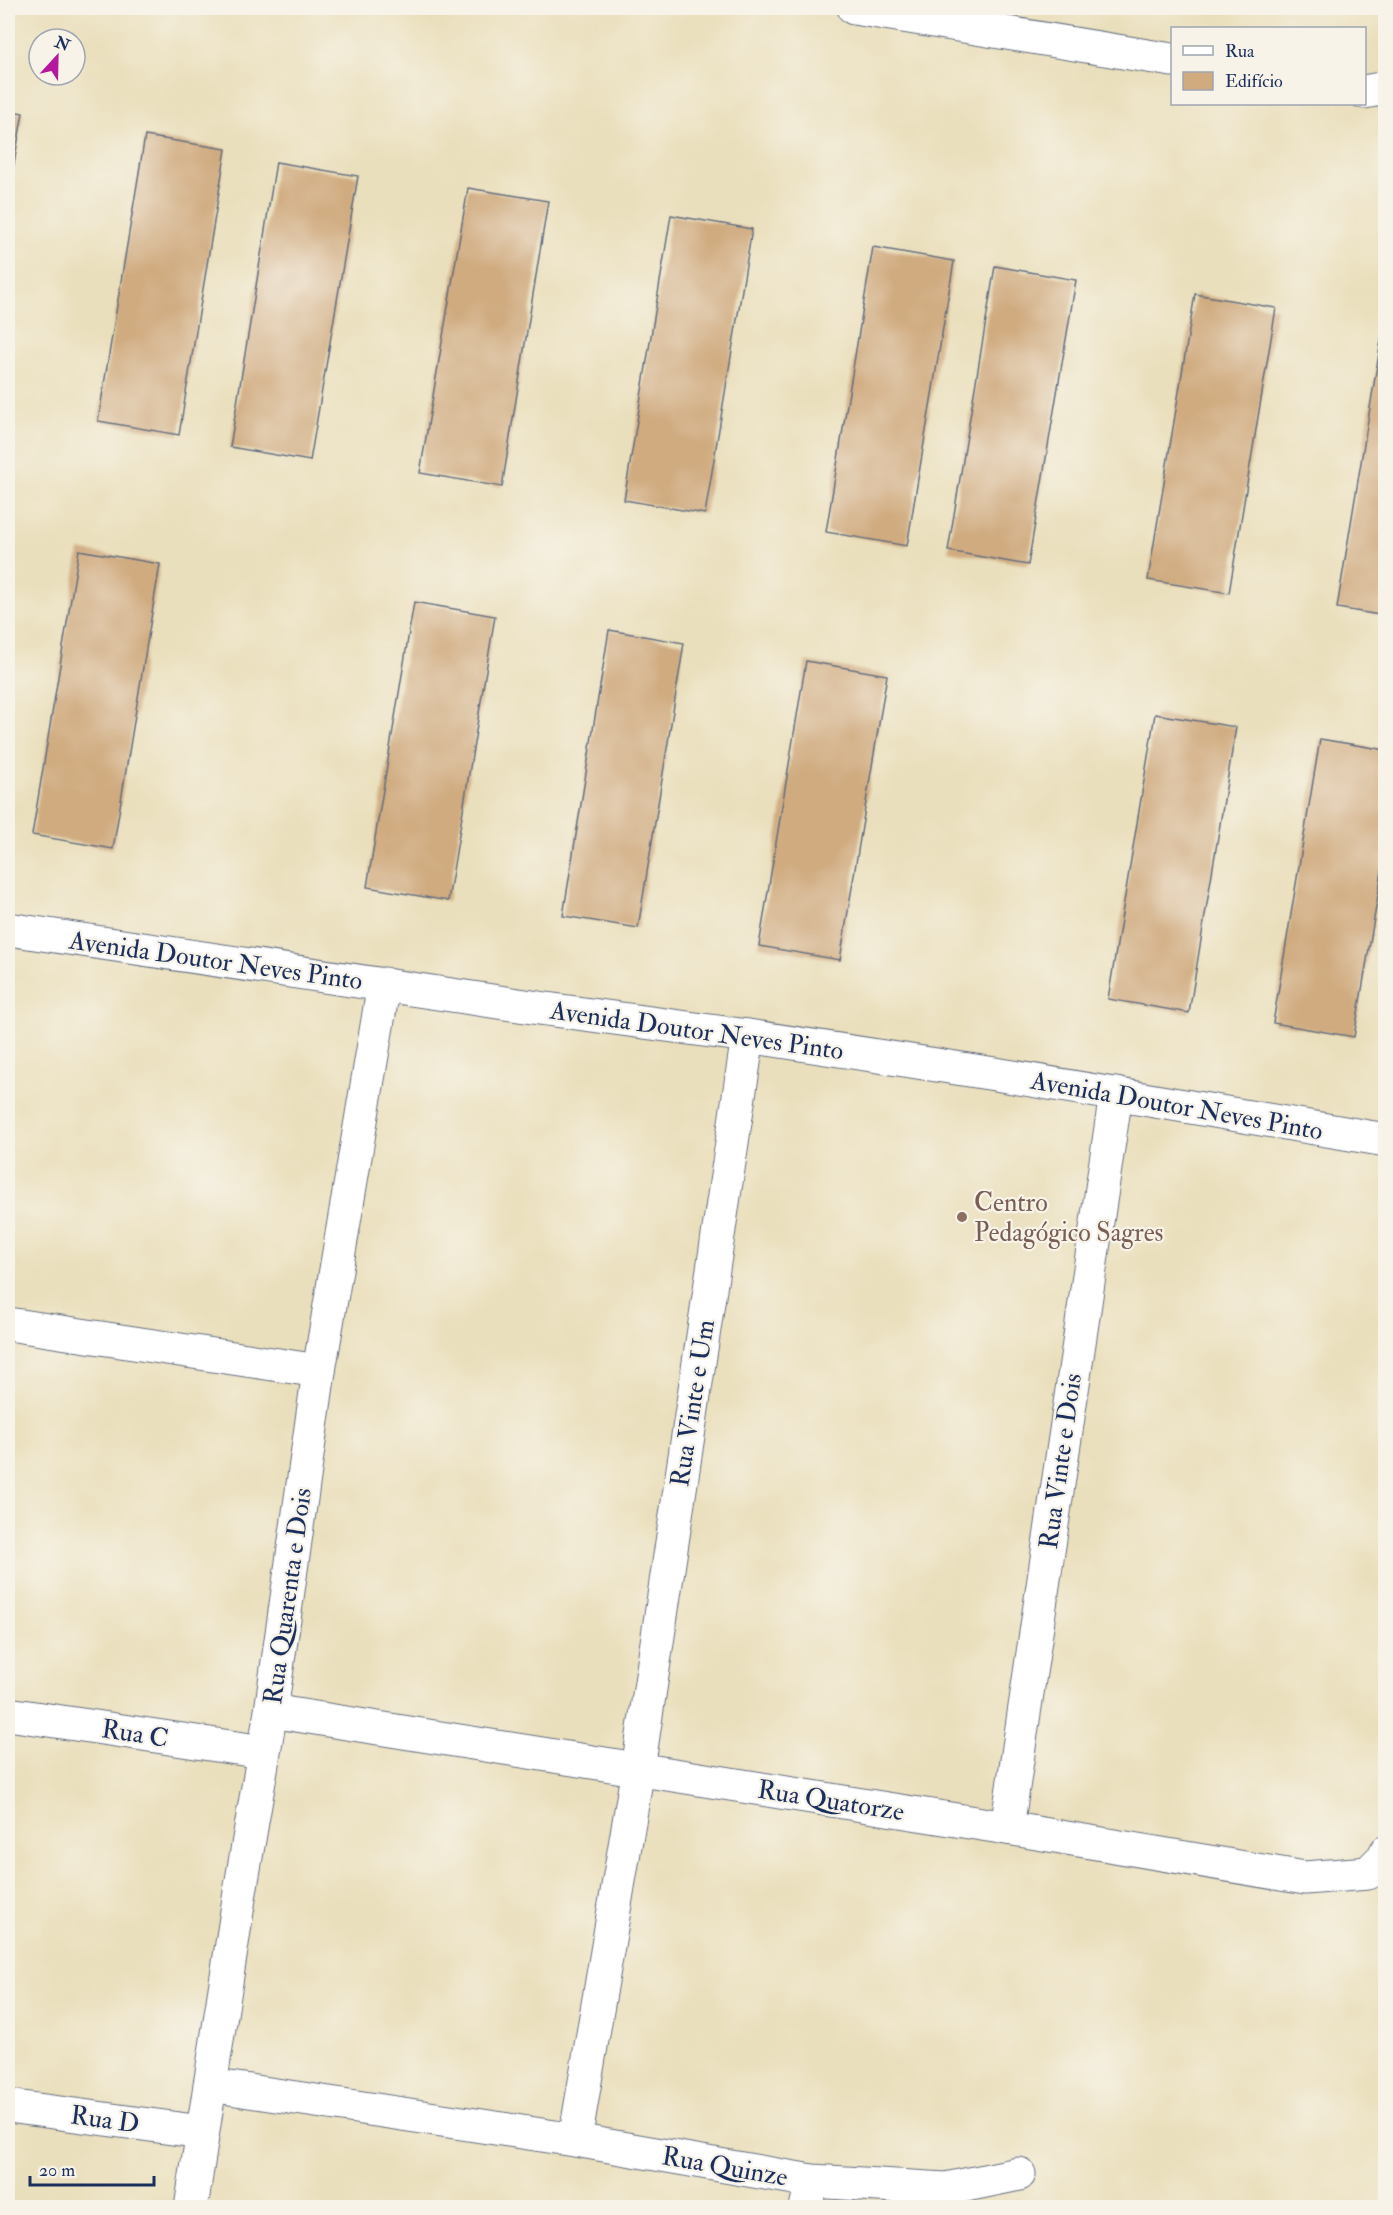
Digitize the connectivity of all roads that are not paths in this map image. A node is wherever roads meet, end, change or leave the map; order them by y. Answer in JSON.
{"nodes":[{"id":1,"x":854,"y":8,"type":"edge"},
{"id":2,"x":1171,"y":60,"type":"edge"},
{"id":3,"x":1386,"y":88,"type":"edge"},
{"id":4,"x":1366,"y":92,"type":"edge"},
{"id":5,"x":8,"y":929,"type":"edge"},
{"id":6,"x":384,"y":984,"type":"junction"},
{"id":7,"x":748,"y":1036,"type":"junction"},
{"id":8,"x":1116,"y":1094,"type":"junction"},
{"id":9,"x":1386,"y":1140,"type":"edge"},
{"id":10,"x":8,"y":1324,"type":"edge"},
{"id":11,"x":319,"y":1371,"type":"junction"},
{"id":12,"x":271,"y":1711,"type":"junction"},
{"id":13,"x":8,"y":1714,"type":"edge"},
{"id":14,"x":263,"y":1752,"type":"junction"},
{"id":15,"x":638,"y":1769,"type":"junction"},
{"id":16,"x":1007,"y":1828,"type":"junction"},
{"id":17,"x":1385,"y":1854,"type":"edge"},
{"id":18,"x":210,"y":2085,"type":"junction"},
{"id":19,"x":8,"y":2106,"type":"edge"},
{"id":20,"x":202,"y":2132,"type":"junction"},
{"id":21,"x":575,"y":2140,"type":"junction"},
{"id":22,"x":1019,"y":2174,"type":"dead end"},
{"id":23,"x":809,"y":2194,"type":"edge"},
{"id":24,"x":191,"y":2208,"type":"edge"}],
"edges":[{"from":1,"to":2,"type":"street"},
{"from":3,"to":4,"type":"street"},
{"from":5,"to":6,"type":"street","name":"Avenida Doutor Neves Pinto"},
{"from":6,"to":7,"type":"street","name":"Avenida Doutor Neves Pinto"},
{"from":6,"to":11,"type":"street","name":"Rua Quarenta e Dois"},
{"from":7,"to":8,"type":"street","name":"Avenida Doutor Neves Pinto"},
{"from":7,"to":15,"type":"street","name":"Rua Vinte e Um"},
{"from":8,"to":9,"type":"street","name":"Avenida Doutor Neves Pinto"},
{"from":8,"to":16,"type":"street","name":"Rua Vinte e Dois"},
{"from":10,"to":11,"type":"street"},
{"from":11,"to":12,"type":"street","name":"Rua Quarenta e Dois"},
{"from":12,"to":14,"type":"street","name":"Rua Quarenta e Dois"},
{"from":12,"to":15,"type":"street","name":"Rua Quatorze"},
{"from":13,"to":14,"type":"street","name":"Rua C"},
{"from":14,"to":18,"type":"street","name":"Rua Quarenta e Dois"},
{"from":15,"to":16,"type":"street","name":"Rua Quatorze"},
{"from":15,"to":21,"type":"street","name":"Rua Vinte e Um"},
{"from":16,"to":17,"type":"street","name":"Rua Quatorze"},
{"from":18,"to":20,"type":"street","name":"Rua Quarenta e Dois"},
{"from":18,"to":21,"type":"street","name":"Rua Quinze"},
{"from":19,"to":20,"type":"street","name":"Rua D"},
{"from":20,"to":24,"type":"street","name":"Rua Quarenta e Dois"},
{"from":21,"to":23,"type":"street","name":"Rua Quinze"},
{"from":22,"to":23,"type":"street","name":"Rua Quinze"}]}
